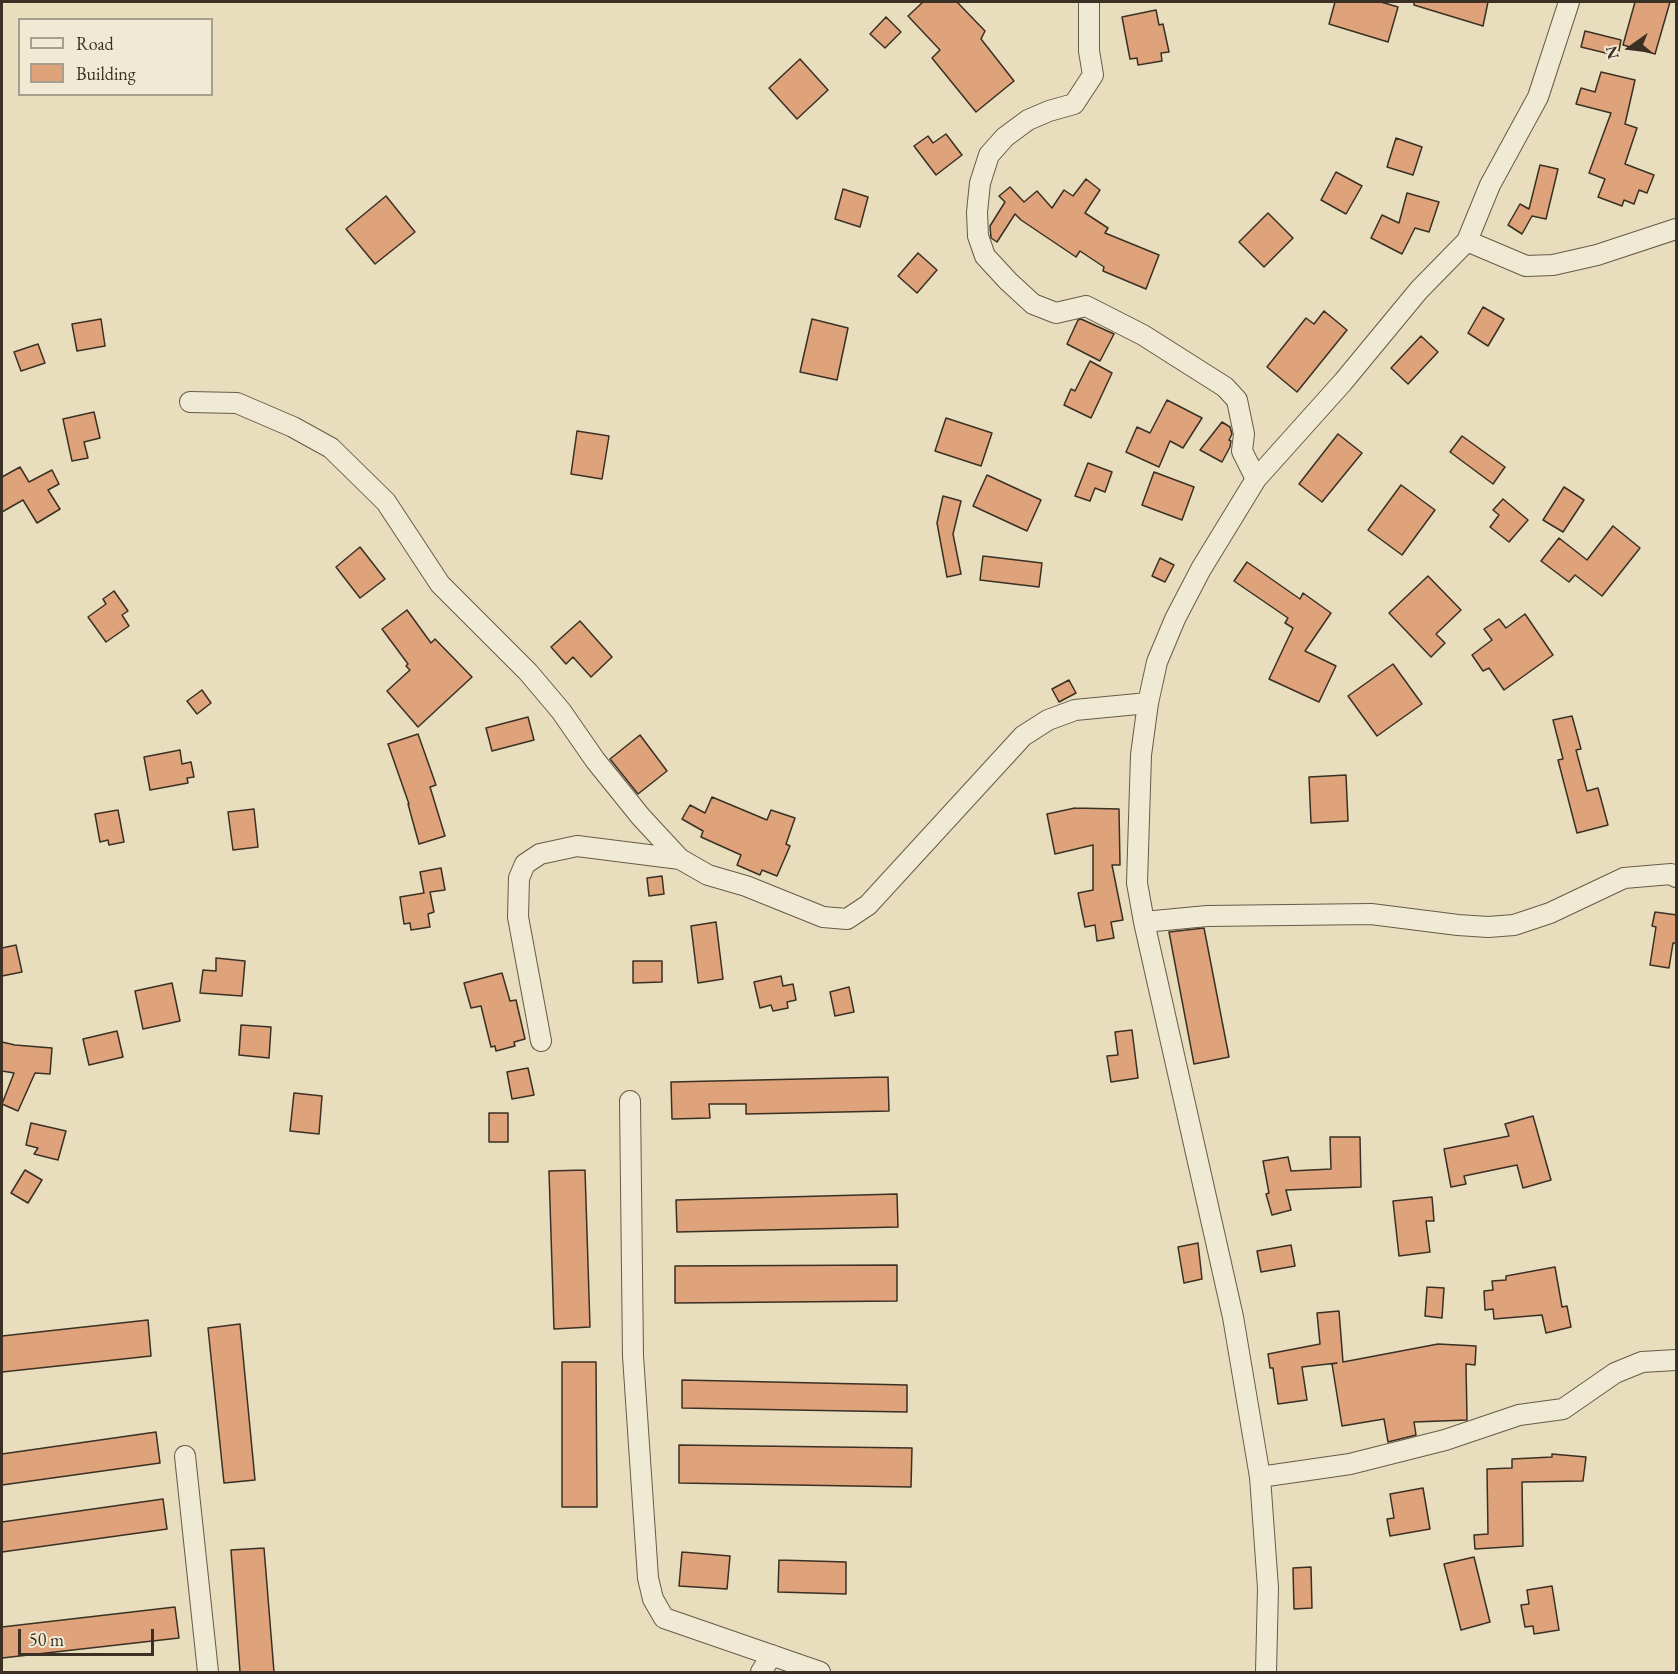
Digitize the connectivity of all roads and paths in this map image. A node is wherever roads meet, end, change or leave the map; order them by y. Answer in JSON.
{"nodes":[{"id":1,"x":1089,"y":2,"type":"edge"},
{"id":2,"x":1569,"y":2,"type":"edge"},
{"id":3,"x":1677,"y":229,"type":"edge"},
{"id":4,"x":1467,"y":241,"type":"junction"},
{"id":5,"x":190,"y":402,"type":"dead end"},
{"id":6,"x":1257,"y":480,"type":"junction"},
{"id":7,"x":1148,"y":703,"type":"junction"},
{"id":8,"x":680,"y":859,"type":"junction"},
{"id":9,"x":1677,"y":877,"type":"edge"},
{"id":10,"x":1144,"y":922,"type":"junction"},
{"id":11,"x":541,"y":1041,"type":"dead end"},
{"id":12,"x":630,"y":1101,"type":"dead end"},
{"id":13,"x":1677,"y":1360,"type":"edge"},
{"id":14,"x":185,"y":1456,"type":"dead end"},
{"id":15,"x":1260,"y":1478,"type":"junction"},
{"id":16,"x":772,"y":1655,"type":"junction"},
{"id":17,"x":208,"y":1672,"type":"edge"},
{"id":18,"x":761,"y":1672,"type":"edge"},
{"id":19,"x":820,"y":1672,"type":"edge"},
{"id":20,"x":1266,"y":1672,"type":"edge"}],
"edges":[{"from":1,"to":6,"type":"street"},
{"from":2,"to":4,"type":"street"},
{"from":3,"to":4,"type":"street"},
{"from":4,"to":6,"type":"street"},
{"from":5,"to":8,"type":"street"},
{"from":6,"to":7,"type":"street"},
{"from":7,"to":8,"type":"street"},
{"from":7,"to":10,"type":"street"},
{"from":8,"to":11,"type":"street"},
{"from":9,"to":10,"type":"street"},
{"from":10,"to":15,"type":"street"},
{"from":12,"to":16,"type":"street"},
{"from":13,"to":15,"type":"street"},
{"from":14,"to":17,"type":"street"},
{"from":15,"to":20,"type":"street"},
{"from":16,"to":18,"type":"street"},
{"from":16,"to":19,"type":"street"}]}
